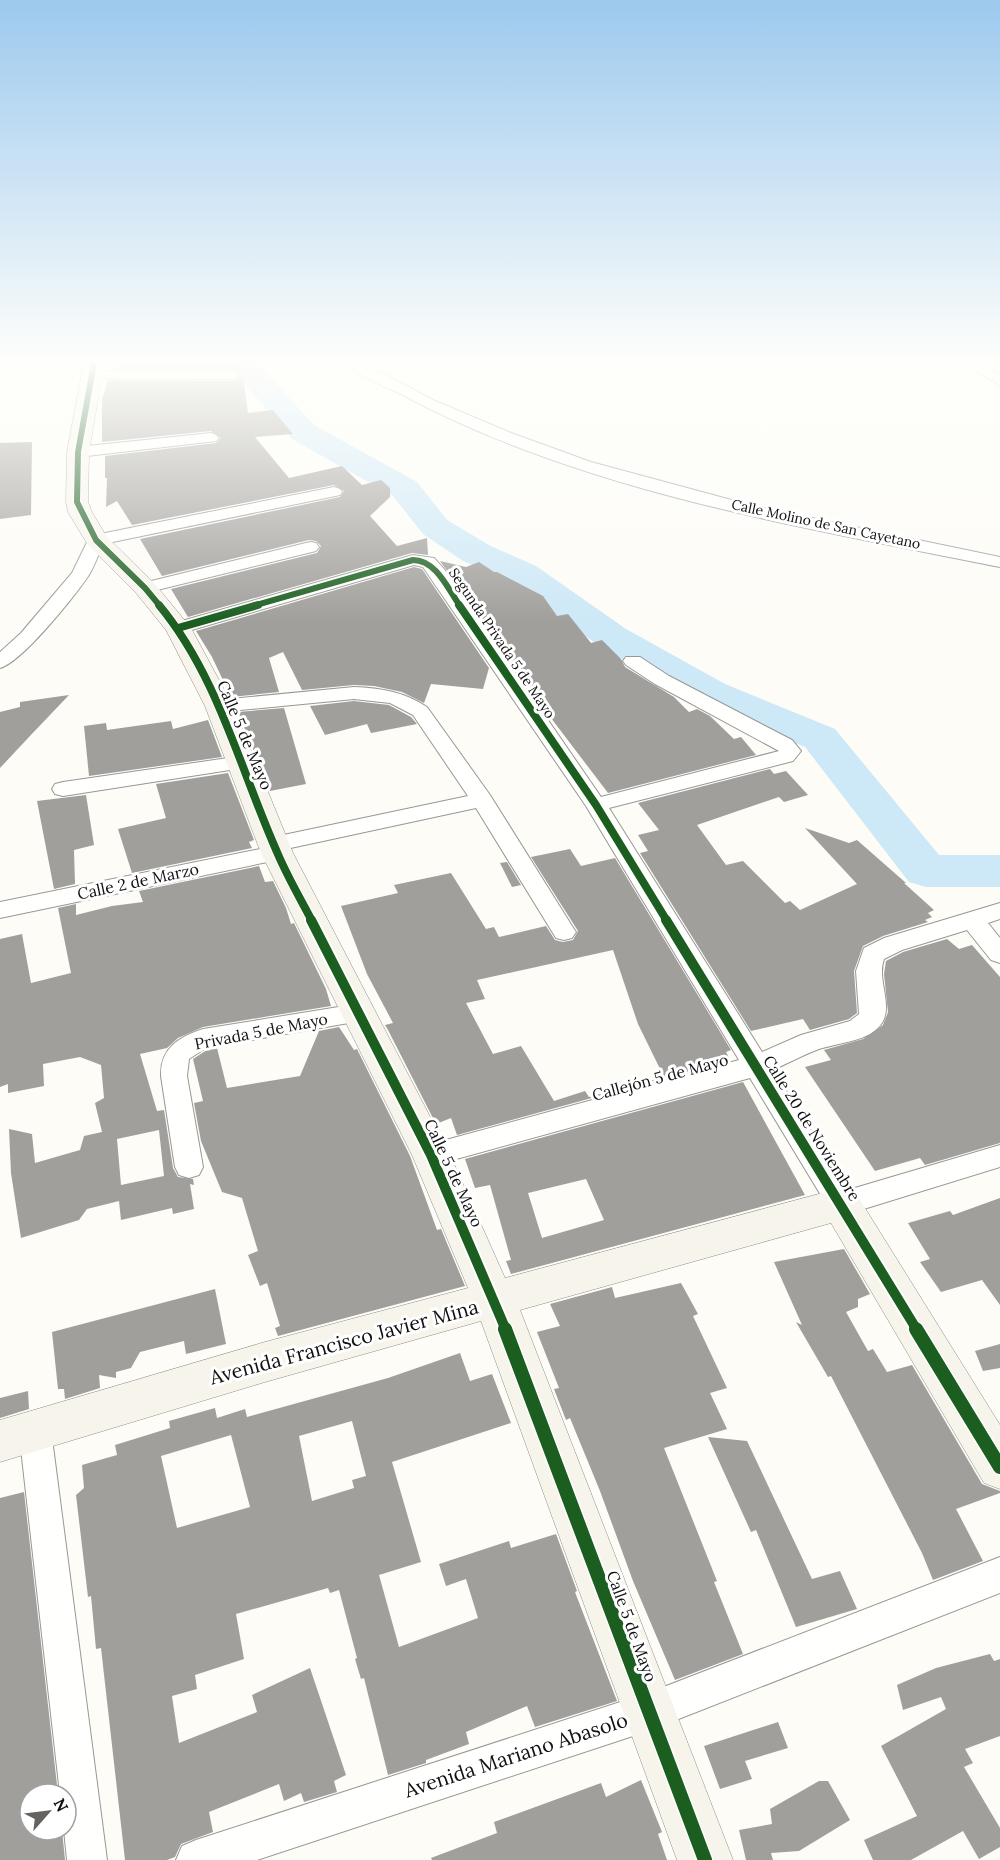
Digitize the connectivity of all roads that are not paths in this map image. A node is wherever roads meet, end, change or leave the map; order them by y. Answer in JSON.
{"nodes":[{"id":1,"x":99,"y":450,"type":"edge"},
{"id":2,"x":546,"y":450,"type":"edge"},
{"id":3,"x":78,"y":452,"type":"joint"},
{"id":4,"x":334,"y":492,"type":"dead end"},
{"id":5,"x":96,"y":540,"type":"junction"},
{"id":6,"x":310,"y":547,"type":"dead end"},
{"id":7,"x":1000,"y":562,"type":"edge"},
{"id":8,"x":145,"y":588,"type":"junction"},
{"id":9,"x":178,"y":628,"type":"junction"},
{"id":10,"x":633,"y":661,"type":"dead end"},
{"id":11,"x":0,"y":662,"type":"edge"},
{"id":12,"x":219,"y":706,"type":"junction"},
{"id":13,"x":242,"y":762,"type":"junction"},
{"id":14,"x":63,"y":789,"type":"dead end"},
{"id":15,"x":482,"y":800,"type":"junction"},
{"id":16,"x":596,"y":805,"type":"junction"},
{"id":17,"x":276,"y":848,"type":"junction"},
{"id":18,"x":0,"y":910,"type":"edge"},
{"id":19,"x":1000,"y":911,"type":"edge"},
{"id":20,"x":971,"y":919,"type":"junction"},
{"id":21,"x":564,"y":932,"type":"dead end"},
{"id":22,"x":1000,"y":954,"type":"edge"},
{"id":23,"x":357,"y":1013,"type":"junction"},
{"id":24,"x":756,"y":1066,"type":"junction"},
{"id":25,"x":431,"y":1155,"type":"junction"},
{"id":26,"x":1000,"y":1156,"type":"edge"},
{"id":27,"x":189,"y":1167,"type":"dead end"},
{"id":28,"x":841,"y":1204,"type":"junction"},
{"id":29,"x":495,"y":1301,"type":"junction"},
{"id":30,"x":17,"y":1436,"type":"edge"},
{"id":31,"x":1000,"y":1467,"type":"edge"},
{"id":32,"x":1000,"y":1575,"type":"edge"},
{"id":33,"x":648,"y":1712,"type":"junction"},
{"id":34,"x":87,"y":1860,"type":"edge"},
{"id":35,"x":196,"y":1860,"type":"edge"},
{"id":36,"x":705,"y":1860,"type":"edge"}],
"edges":[{"from":1,"to":3,"type":"street"},
{"from":2,"to":7,"type":"street","name":"Calle Molino de San Cayetano"},
{"from":3,"to":5,"type":"street","name":"Calle 5 de Mayo"},
{"from":4,"to":5,"type":"street"},
{"from":5,"to":8,"type":"street","name":"Calle 5 de Mayo"},
{"from":5,"to":11,"type":"street"},
{"from":6,"to":8,"type":"street"},
{"from":8,"to":9,"type":"street","name":"Calle 5 de Mayo"},
{"from":9,"to":12,"type":"street","name":"Calle 5 de Mayo"},
{"from":9,"to":16,"type":"street","name":"Segunda Privada 5 de Mayo"},
{"from":10,"to":16,"type":"street"},
{"from":12,"to":13,"type":"street","name":"Calle 5 de Mayo"},
{"from":12,"to":15,"type":"street"},
{"from":13,"to":14,"type":"street"},
{"from":13,"to":17,"type":"street","name":"Calle 5 de Mayo"},
{"from":15,"to":17,"type":"street","name":"Calle 2 de Marzo"},
{"from":15,"to":21,"type":"street"},
{"from":16,"to":24,"type":"street","name":"Calle 20 de Noviembre"},
{"from":17,"to":18,"type":"street","name":"Calle 2 de Marzo"},
{"from":17,"to":23,"type":"street","name":"Calle 5 de Mayo"},
{"from":19,"to":20,"type":"street","name":"Callejón 5 de Mayo"},
{"from":20,"to":22,"type":"street"},
{"from":20,"to":24,"type":"street","name":"Callejón 5 de Mayo"},
{"from":23,"to":25,"type":"street","name":"Calle 5 de Mayo"},
{"from":23,"to":27,"type":"street","name":"Privada 5 de Mayo"},
{"from":24,"to":25,"type":"street","name":"Callejón 5 de Mayo"},
{"from":24,"to":28,"type":"street","name":"Calle 20 de Noviembre"},
{"from":25,"to":29,"type":"street","name":"Calle 5 de Mayo"},
{"from":26,"to":28,"type":"street","name":"Avenida Francisco Javier Mina"},
{"from":28,"to":29,"type":"street","name":"Avenida Francisco Javier Mina"},
{"from":28,"to":31,"type":"street","name":"Calle 20 de Noviembre"},
{"from":29,"to":30,"type":"street","name":"Avenida Francisco Javier Mina"},
{"from":29,"to":33,"type":"street","name":"Calle 5 de Mayo"},
{"from":30,"to":34,"type":"street"},
{"from":32,"to":33,"type":"street","name":"Avenida Mariano Abasolo"},
{"from":33,"to":35,"type":"street","name":"Avenida Mariano Abasolo"},
{"from":33,"to":36,"type":"street","name":"Calle 5 de Mayo"}]}
